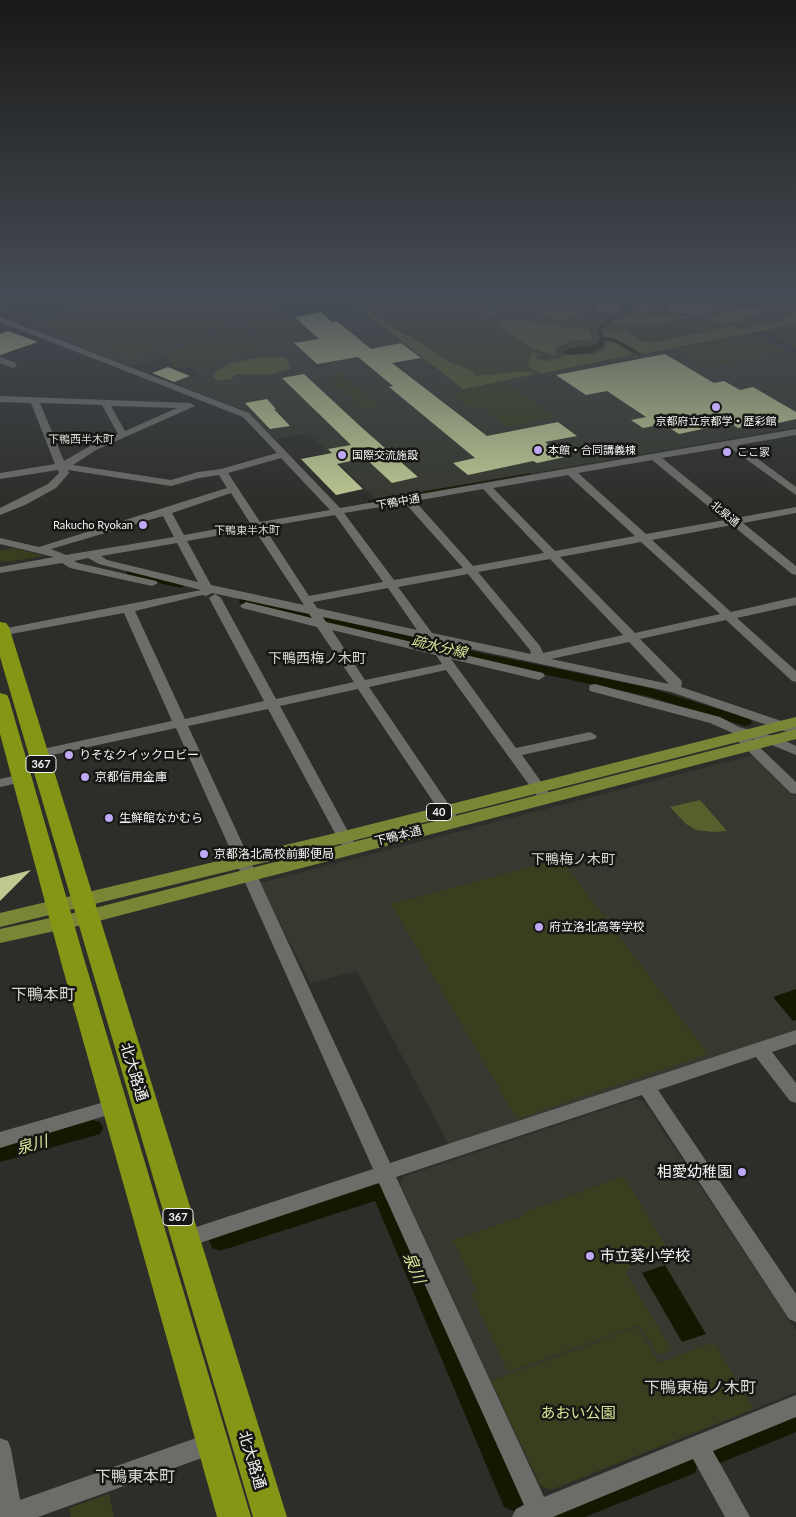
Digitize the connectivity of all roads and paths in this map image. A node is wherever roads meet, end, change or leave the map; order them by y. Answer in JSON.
{"nodes":[{"id":1,"x":120,"y":365,"type":"edge"},
{"id":2,"x":0,"y":399,"type":"edge"},
{"id":3,"x":208,"y":399,"type":"junction"},
{"id":4,"x":34,"y":400,"type":"junction"},
{"id":5,"x":105,"y":403,"type":"junction"},
{"id":6,"x":190,"y":406,"type":"junction"},
{"id":7,"x":796,"y":432,"type":"edge"},
{"id":8,"x":123,"y":435,"type":"junction"},
{"id":9,"x":730,"y":443,"type":"junction"},
{"id":10,"x":284,"y":454,"type":"junction"},
{"id":11,"x":654,"y":457,"type":"junction"},
{"id":12,"x":63,"y":466,"type":"junction"},
{"id":13,"x":222,"y":472,"type":"junction"},
{"id":14,"x":570,"y":472,"type":"junction"},
{"id":15,"x":0,"y":476,"type":"edge"},
{"id":16,"x":486,"y":486,"type":"junction"},
{"id":17,"x":234,"y":489,"type":"junction"},
{"id":18,"x":796,"y":492,"type":"edge"},
{"id":19,"x":408,"y":500,"type":"junction"},
{"id":20,"x":796,"y":510,"type":"edge"},
{"id":21,"x":0,"y":512,"type":"edge"},
{"id":22,"x":166,"y":512,"type":"junction"},
{"id":23,"x":338,"y":512,"type":"junction"},
{"id":24,"x":733,"y":521,"type":"junction"},
{"id":25,"x":258,"y":526,"type":"junction"},
{"id":26,"x":643,"y":538,"type":"junction"},
{"id":27,"x":181,"y":540,"type":"junction"},
{"id":28,"x":0,"y":541,"type":"edge"},
{"id":29,"x":41,"y":550,"type":"junction"},
{"id":30,"x":551,"y":554,"type":"junction"},
{"id":31,"x":91,"y":556,"type":"junction"},
{"id":32,"x":66,"y":560,"type":"junction"},
{"id":33,"x":470,"y":569,"type":"junction"},
{"id":34,"x":0,"y":570,"type":"edge"},
{"id":35,"x":796,"y":572,"type":"edge"},
{"id":36,"x":390,"y":584,"type":"junction"},
{"id":37,"x":206,"y":594,"type":"junction"},
{"id":38,"x":796,"y":601,"type":"edge"},
{"id":39,"x":309,"y":605,"type":"junction"},
{"id":40,"x":128,"y":609,"type":"junction"},
{"id":41,"x":729,"y":616,"type":"junction"},
{"id":42,"x":322,"y":624,"type":"junction"},
{"id":43,"x":1,"y":630,"type":"edge"},
{"id":44,"x":427,"y":636,"type":"junction"},
{"id":45,"x":632,"y":637,"type":"junction"},
{"id":46,"x":439,"y":653,"type":"junction"},
{"id":47,"x":538,"y":658,"type":"junction"},
{"id":48,"x":448,"y":666,"type":"junction"},
{"id":49,"x":539,"y":676,"type":"dead end"},
{"id":50,"x":796,"y":678,"type":"edge"},
{"id":51,"x":361,"y":684,"type":"junction"},
{"id":52,"x":595,"y":688,"type":"dead end"},
{"id":53,"x":674,"y":689,"type":"junction"},
{"id":54,"x":0,"y":699,"type":"edge"},
{"id":55,"x":271,"y":704,"type":"junction"},
{"id":56,"x":180,"y":724,"type":"junction"},
{"id":57,"x":788,"y":731,"type":"edge"},
{"id":58,"x":590,"y":736,"type":"dead end"},
{"id":59,"x":744,"y":736,"type":"junction"},
{"id":60,"x":796,"y":751,"type":"edge"},
{"id":61,"x":512,"y":753,"type":"junction"},
{"id":62,"x":38,"y":754,"type":"junction"},
{"id":63,"x":22,"y":778,"type":"junction"},
{"id":64,"x":0,"y":783,"type":"edge"},
{"id":65,"x":796,"y":790,"type":"edge"},
{"id":66,"x":541,"y":792,"type":"junction"},
{"id":67,"x":450,"y":817,"type":"junction"},
{"id":68,"x":347,"y":843,"type":"junction"},
{"id":69,"x":245,"y":868,"type":"junction"},
{"id":70,"x":72,"y":912,"type":"junction"},
{"id":71,"x":0,"y":920,"type":"edge"},
{"id":72,"x":0,"y":936,"type":"edge"},
{"id":73,"x":796,"y":1037,"type":"edge"},
{"id":74,"x":760,"y":1049,"type":"junction"},
{"id":75,"x":646,"y":1087,"type":"junction"},
{"id":76,"x":796,"y":1096,"type":"edge"},
{"id":77,"x":115,"y":1106,"type":"junction"},
{"id":78,"x":0,"y":1140,"type":"edge"},
{"id":79,"x":384,"y":1173,"type":"junction"},
{"id":80,"x":185,"y":1240,"type":"junction"},
{"id":81,"x":796,"y":1312,"type":"edge"},
{"id":82,"x":796,"y":1406,"type":"edge"},
{"id":83,"x":213,"y":1444,"type":"junction"},
{"id":84,"x":698,"y":1446,"type":"junction"},
{"id":85,"x":0,"y":1448,"type":"edge"},
{"id":86,"x":534,"y":1515,"type":"edge"},
{"id":87,"x":9,"y":1516,"type":"edge"},
{"id":88,"x":234,"y":1517,"type":"edge"},
{"id":89,"x":270,"y":1517,"type":"edge"},
{"id":90,"x":738,"y":1517,"type":"edge"}],
"edges":[{"from":1,"to":3,"type":"street"},
{"from":2,"to":4,"type":"street"},
{"from":3,"to":6,"type":"street"},
{"from":3,"to":10,"type":"street"},
{"from":4,"to":5,"type":"street"},
{"from":4,"to":12,"type":"street"},
{"from":5,"to":6,"type":"street"},
{"from":5,"to":8,"type":"street"},
{"from":6,"to":8,"type":"street"},
{"from":7,"to":9,"type":"street","name":"下鴨中通"},
{"from":8,"to":12,"type":"street"},
{"from":9,"to":11,"type":"street","name":"下鴨中通"},
{"from":9,"to":18,"type":"street"},
{"from":10,"to":13,"type":"street"},
{"from":10,"to":23,"type":"street"},
{"from":11,"to":14,"type":"street","name":"下鴨中通"},
{"from":11,"to":24,"type":"street","name":"北泉通"},
{"from":12,"to":13,"type":"street"},
{"from":12,"to":15,"type":"street"},
{"from":12,"to":21,"type":"street"},
{"from":13,"to":17,"type":"street"},
{"from":14,"to":16,"type":"street","name":"下鴨中通"},
{"from":14,"to":26,"type":"street"},
{"from":16,"to":19,"type":"street","name":"下鴨中通"},
{"from":16,"to":30,"type":"street"},
{"from":17,"to":22,"type":"street"},
{"from":17,"to":25,"type":"street"},
{"from":19,"to":23,"type":"street","name":"下鴨中通"},
{"from":19,"to":33,"type":"street"},
{"from":20,"to":24,"type":"street"},
{"from":22,"to":27,"type":"street"},
{"from":22,"to":29,"type":"street"},
{"from":23,"to":25,"type":"street","name":"下鴨中通"},
{"from":23,"to":36,"type":"street"},
{"from":24,"to":26,"type":"street"},
{"from":24,"to":35,"type":"street","name":"北泉通"},
{"from":25,"to":27,"type":"street","name":"下鴨中通"},
{"from":25,"to":39,"type":"street"},
{"from":26,"to":30,"type":"street"},
{"from":26,"to":41,"type":"street"},
{"from":27,"to":31,"type":"street","name":"下鴨中通"},
{"from":27,"to":37,"type":"street"},
{"from":28,"to":29,"type":"street"},
{"from":29,"to":32,"type":"street"},
{"from":30,"to":33,"type":"street"},
{"from":30,"to":45,"type":"street"},
{"from":31,"to":32,"type":"street","name":"下鴨中通"},
{"from":31,"to":37,"type":"street"},
{"from":32,"to":34,"type":"street","name":"下鴨中通"},
{"from":32,"to":37,"type":"street"},
{"from":33,"to":36,"type":"street"},
{"from":33,"to":47,"type":"street"},
{"from":36,"to":39,"type":"street"},
{"from":36,"to":44,"type":"street"},
{"from":37,"to":39,"type":"street"},
{"from":37,"to":40,"type":"street"},
{"from":37,"to":42,"type":"street"},
{"from":37,"to":55,"type":"street"},
{"from":38,"to":41,"type":"street"},
{"from":39,"to":42,"type":"street"},
{"from":39,"to":44,"type":"street"},
{"from":40,"to":43,"type":"street"},
{"from":40,"to":56,"type":"street"},
{"from":41,"to":45,"type":"street"},
{"from":41,"to":50,"type":"street"},
{"from":42,"to":46,"type":"street"},
{"from":42,"to":51,"type":"street"},
{"from":43,"to":62,"type":"highway","name":"北大路通","number":"367"},
{"from":44,"to":46,"type":"street"},
{"from":44,"to":47,"type":"street"},
{"from":45,"to":47,"type":"street"},
{"from":45,"to":53,"type":"street"},
{"from":46,"to":48,"type":"street"},
{"from":46,"to":49,"type":"street"},
{"from":47,"to":53,"type":"street"},
{"from":48,"to":51,"type":"street"},
{"from":48,"to":61,"type":"street"},
{"from":51,"to":55,"type":"street"},
{"from":51,"to":67,"type":"street"},
{"from":52,"to":59,"type":"street"},
{"from":53,"to":57,"type":"street"},
{"from":54,"to":63,"type":"highway","name":"北大路通","number":"367"},
{"from":55,"to":56,"type":"street"},
{"from":55,"to":68,"type":"street"},
{"from":56,"to":62,"type":"street"},
{"from":56,"to":69,"type":"street"},
{"from":57,"to":59,"type":"main road","name":"下鴨本通","number":"40"},
{"from":57,"to":60,"type":"street"},
{"from":58,"to":61,"type":"street"},
{"from":59,"to":65,"type":"street"},
{"from":59,"to":66,"type":"main road","name":"下鴨本通","number":"40"},
{"from":61,"to":66,"type":"street"},
{"from":62,"to":70,"type":"highway","name":"北大路通","number":"367"},
{"from":63,"to":64,"type":"street"},
{"from":63,"to":70,"type":"highway","name":"北大路通","number":"367"},
{"from":66,"to":67,"type":"main road","name":"下鴨本通","number":"40"},
{"from":67,"to":68,"type":"main road","name":"下鴨本通","number":"40"},
{"from":68,"to":69,"type":"main road","name":"下鴨本通","number":"40"},
{"from":69,"to":70,"type":"main road","name":"下鴨本通","number":"40"},
{"from":69,"to":79,"type":"street"},
{"from":70,"to":71,"type":"main road","name":"下鴨本通"},
{"from":70,"to":72,"type":"main road","name":"下鴨本通"},
{"from":70,"to":77,"type":"highway","name":"北大路通","number":"367"},
{"from":70,"to":80,"type":"highway","name":"北大路通","number":"367"},
{"from":73,"to":74,"type":"street"},
{"from":74,"to":75,"type":"street"},
{"from":74,"to":76,"type":"street"},
{"from":75,"to":79,"type":"street"},
{"from":75,"to":81,"type":"street"},
{"from":77,"to":78,"type":"street"},
{"from":77,"to":83,"type":"highway","name":"北大路通","number":"367"},
{"from":79,"to":80,"type":"street"},
{"from":79,"to":86,"type":"street"},
{"from":80,"to":89,"type":"highway","name":"北大路通","number":"367"},
{"from":82,"to":84,"type":"street"},
{"from":83,"to":87,"type":"street"},
{"from":83,"to":88,"type":"highway","name":"北大路通","number":"367"},
{"from":84,"to":86,"type":"street"},
{"from":84,"to":90,"type":"street"},
{"from":85,"to":87,"type":"street"}]}
